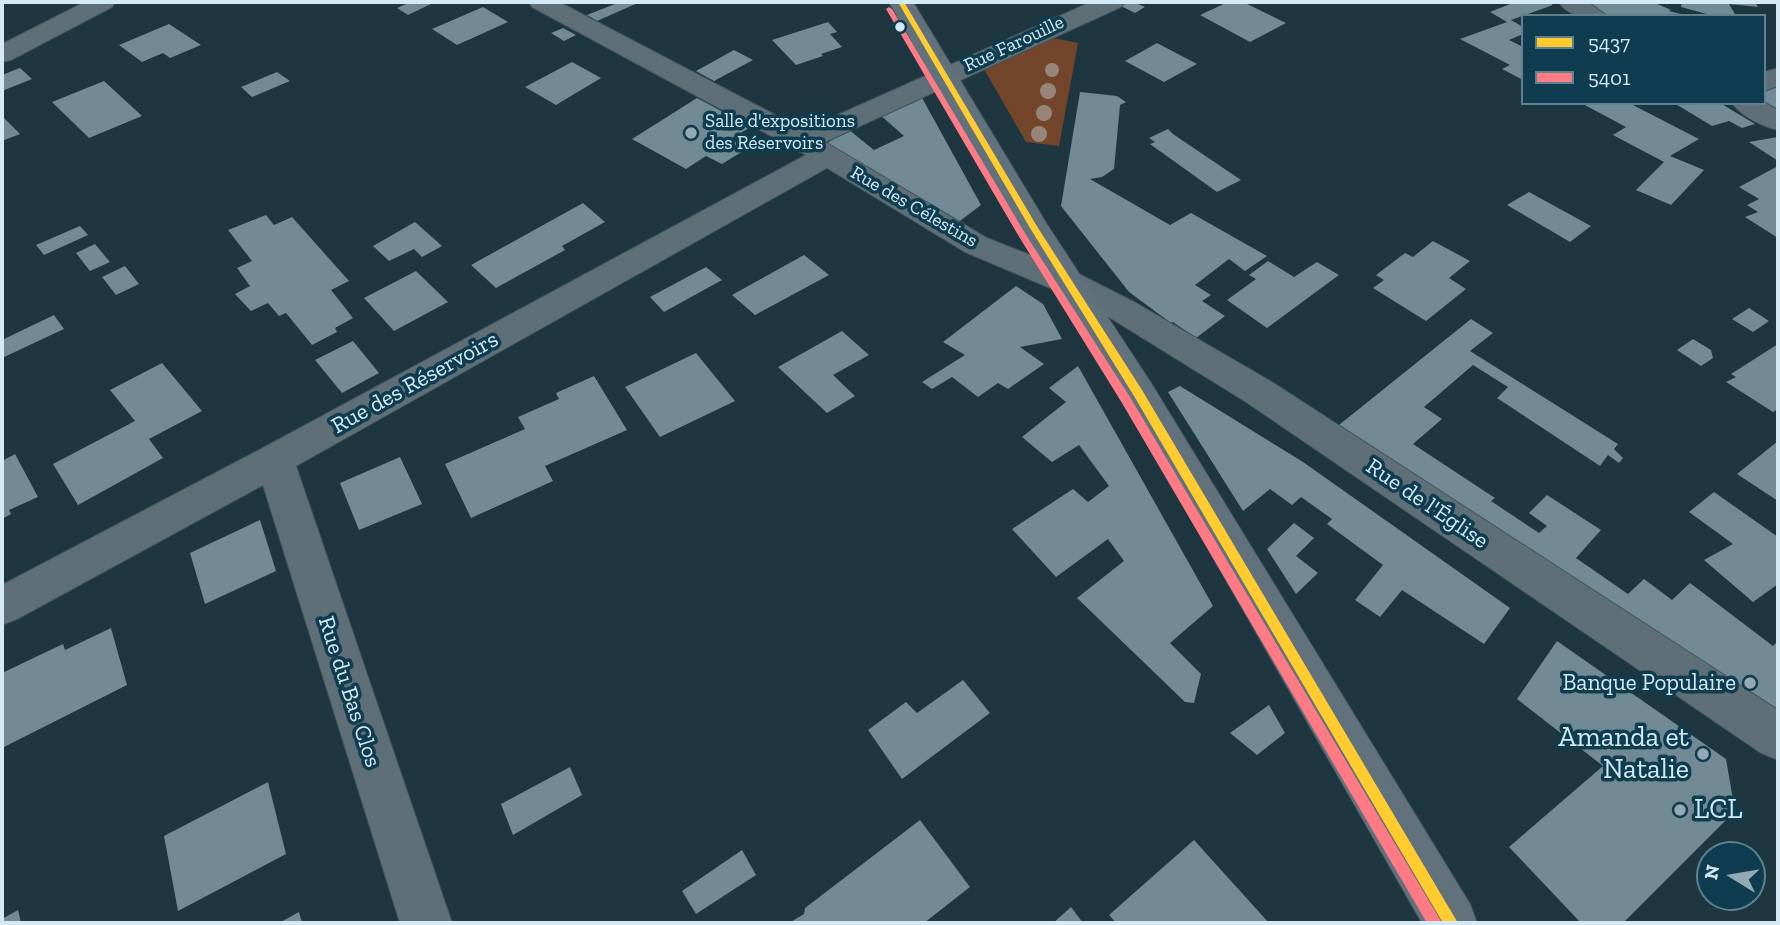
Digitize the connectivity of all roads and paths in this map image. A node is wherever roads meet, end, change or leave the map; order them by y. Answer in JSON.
{"nodes":[{"id":1,"x":103,"y":2,"type":"edge"},
{"id":2,"x":541,"y":2,"type":"edge"},
{"id":3,"x":901,"y":2,"type":"edge"},
{"id":4,"x":1112,"y":2,"type":"edge"},
{"id":5,"x":1571,"y":2,"type":"edge"},
{"id":6,"x":1592,"y":14,"type":"edge"},
{"id":7,"x":2,"y":54,"type":"edge"},
{"id":8,"x":945,"y":77,"type":"junction"},
{"id":9,"x":1749,"y":105,"type":"edge"},
{"id":10,"x":1778,"y":122,"type":"edge"},
{"id":11,"x":815,"y":149,"type":"junction"},
{"id":12,"x":1069,"y":284,"type":"junction"},
{"id":13,"x":275,"y":460,"type":"junction"},
{"id":14,"x":2,"y":606,"type":"edge"},
{"id":15,"x":1778,"y":737,"type":"edge"},
{"id":16,"x":426,"y":923,"type":"edge"},
{"id":17,"x":1451,"y":923,"type":"edge"}],
"edges":[{"from":1,"to":7,"type":"street"},
{"from":2,"to":11,"type":"street","name":"Rue des Célestins"},
{"from":3,"to":8,"type":"main road"},
{"from":4,"to":8,"type":"street","name":"Rue Farouille"},
{"from":5,"to":6,"type":"street"},
{"from":8,"to":11,"type":"street","name":"Rue Farouille"},
{"from":8,"to":12,"type":"main road"},
{"from":9,"to":10,"type":"street"},
{"from":11,"to":12,"type":"street","name":"Rue des Célestins"},
{"from":11,"to":13,"type":"street","name":"Rue des Réservoirs"},
{"from":12,"to":15,"type":"street","name":"Rue de l'Église"},
{"from":12,"to":17,"type":"main road"},
{"from":13,"to":14,"type":"street","name":"Rue des Réservoirs"},
{"from":13,"to":16,"type":"street","name":"Rue du Bas Clos"}]}
